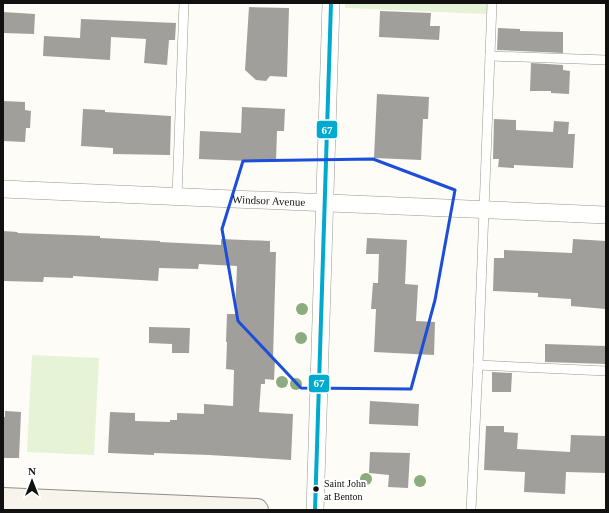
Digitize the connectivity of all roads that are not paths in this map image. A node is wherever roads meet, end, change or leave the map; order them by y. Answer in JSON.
{"nodes":[{"id":1,"x":184,"y":3,"type":"edge"},
{"id":2,"x":331,"y":3,"type":"edge"},
{"id":3,"x":492,"y":3,"type":"edge"},
{"id":4,"x":490,"y":56,"type":"junction"},
{"id":5,"x":606,"y":60,"type":"edge"},
{"id":6,"x":3,"y":189,"type":"edge"},
{"id":7,"x":177,"y":196,"type":"junction"},
{"id":8,"x":325,"y":202,"type":"junction"},
{"id":9,"x":484,"y":210,"type":"junction"},
{"id":10,"x":606,"y":215,"type":"edge"},
{"id":11,"x":478,"y":365,"type":"junction"},
{"id":12,"x":606,"y":371,"type":"edge"},
{"id":13,"x":3,"y":499,"type":"edge"},
{"id":14,"x":257,"y":510,"type":"edge"},
{"id":15,"x":315,"y":510,"type":"edge"},
{"id":16,"x":471,"y":510,"type":"edge"}],
"edges":[{"from":1,"to":7,"type":"lane"},
{"from":2,"to":8,"type":"street"},
{"from":3,"to":4,"type":"lane"},
{"from":4,"to":5,"type":"lane"},
{"from":4,"to":9,"type":"lane"},
{"from":6,"to":7,"type":"street","name":"Windsor Avenue"},
{"from":7,"to":8,"type":"street","name":"Windsor Avenue"},
{"from":8,"to":9,"type":"street","name":"Windsor Avenue"},
{"from":8,"to":15,"type":"street"},
{"from":9,"to":10,"type":"street","name":"Windsor Avenue"},
{"from":9,"to":11,"type":"lane"},
{"from":11,"to":12,"type":"lane"},
{"from":11,"to":16,"type":"lane"},
{"from":13,"to":14,"type":"street"}]}
